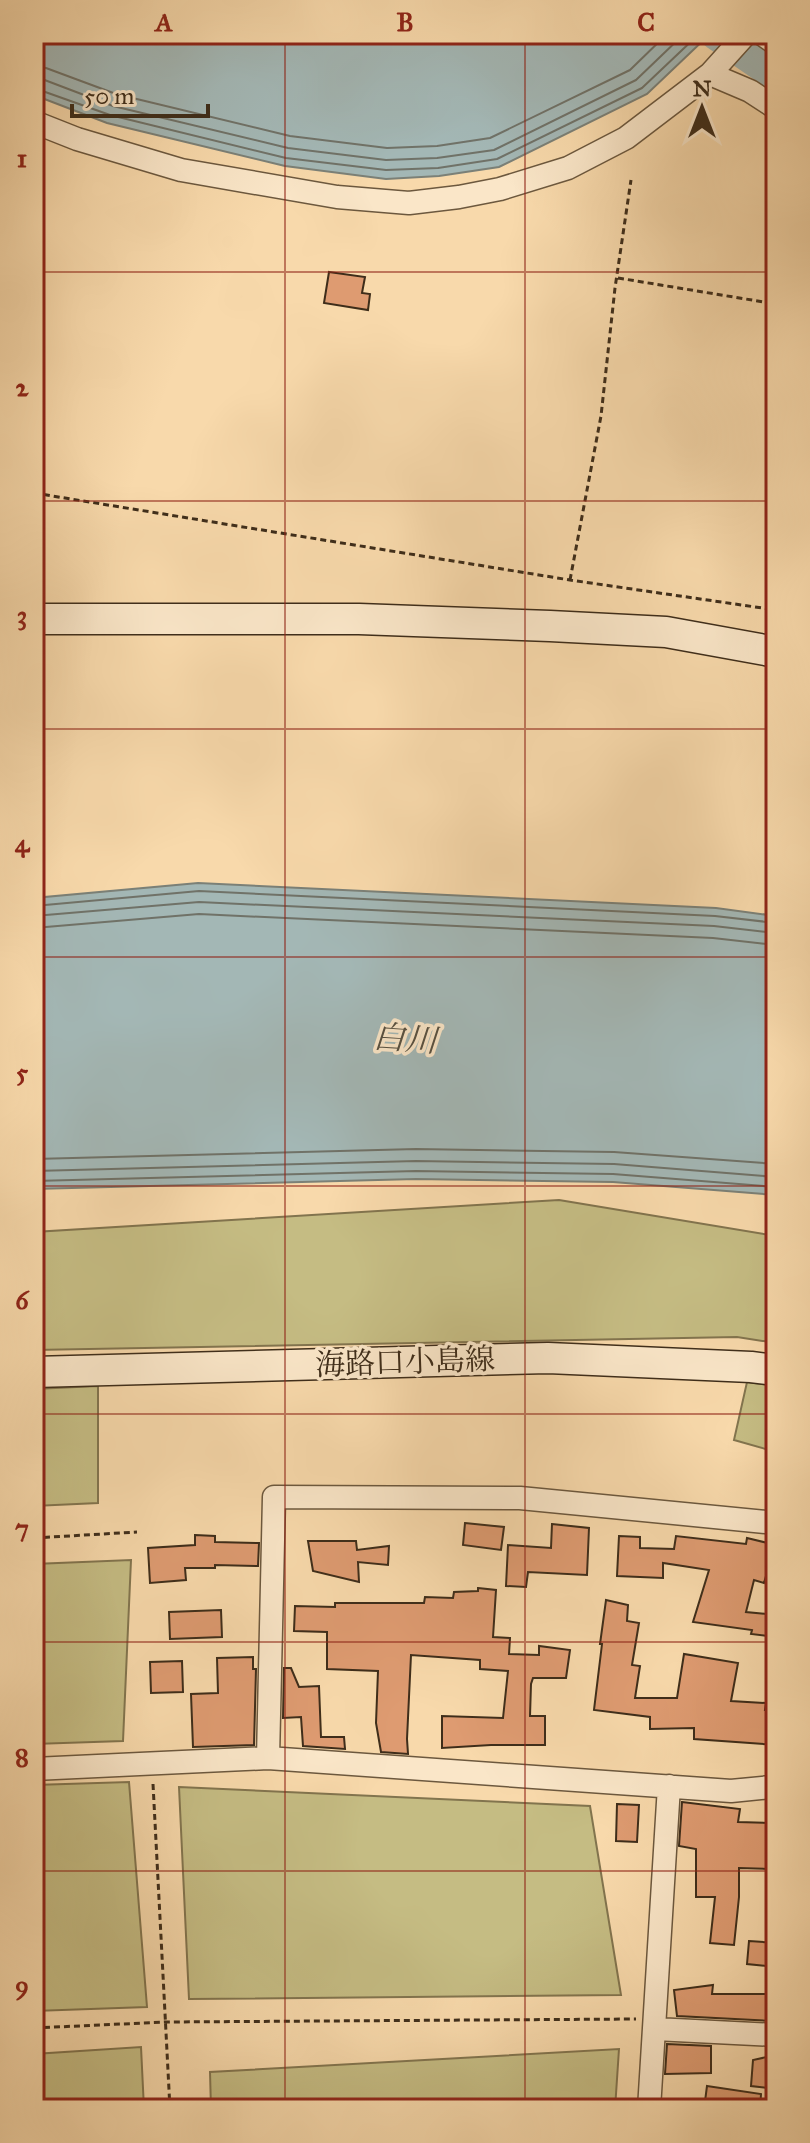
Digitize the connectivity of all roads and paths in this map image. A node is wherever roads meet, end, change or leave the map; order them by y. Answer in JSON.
{"nodes":[{"id":1,"x":746,"y":34,"type":"edge"},
{"id":2,"x":762,"y":34,"type":"edge"},
{"id":3,"x":776,"y":44,"type":"edge"},
{"id":4,"x":713,"y":71,"type":"junction"},
{"id":5,"x":776,"y":108,"type":"edge"},
{"id":6,"x":34,"y":122,"type":"edge"},
{"id":7,"x":631,"y":180,"type":"dead end"},
{"id":8,"x":616,"y":278,"type":"junction"},
{"id":9,"x":776,"y":304,"type":"edge"},
{"id":10,"x":34,"y":493,"type":"edge"},
{"id":11,"x":570,"y":580,"type":"junction"},
{"id":12,"x":776,"y":610,"type":"edge"},
{"id":13,"x":34,"y":619,"type":"edge"},
{"id":14,"x":776,"y":652,"type":"edge"},
{"id":15,"x":776,"y":1370,"type":"edge"},
{"id":16,"x":34,"y":1372,"type":"edge"},
{"id":17,"x":776,"y":1523,"type":"edge"},
{"id":18,"x":137,"y":1532,"type":"dead end"},
{"id":19,"x":34,"y":1538,"type":"edge"},
{"id":20,"x":268,"y":1758,"type":"junction"},
{"id":21,"x":152,"y":1764,"type":"junction"},
{"id":22,"x":34,"y":1769,"type":"edge"},
{"id":23,"x":776,"y":1784,"type":"edge"},
{"id":24,"x":669,"y":1786,"type":"junction"},
{"id":25,"x":166,"y":2022,"type":"junction"},
{"id":26,"x":655,"y":2024,"type":"junction"},
{"id":27,"x":34,"y":2028,"type":"edge"},
{"id":28,"x":776,"y":2035,"type":"edge"},
{"id":29,"x":170,"y":2109,"type":"edge"},
{"id":30,"x":649,"y":2109,"type":"edge"}],
"edges":[{"from":1,"to":4,"type":"street"},
{"from":2,"to":3,"type":"street"},
{"from":4,"to":5,"type":"street"},
{"from":4,"to":6,"type":"street"},
{"from":7,"to":8,"type":"path"},
{"from":8,"to":9,"type":"path"},
{"from":8,"to":11,"type":"path"},
{"from":10,"to":11,"type":"path"},
{"from":11,"to":12,"type":"path"},
{"from":13,"to":14,"type":"street"},
{"from":15,"to":16,"type":"street","name":"海路口小島線"},
{"from":17,"to":20,"type":"street"},
{"from":18,"to":19,"type":"path"},
{"from":20,"to":21,"type":"street"},
{"from":20,"to":24,"type":"street"},
{"from":21,"to":22,"type":"street"},
{"from":21,"to":25,"type":"path"},
{"from":23,"to":24,"type":"street"},
{"from":24,"to":26,"type":"street"},
{"from":25,"to":26,"type":"path"},
{"from":25,"to":27,"type":"path"},
{"from":25,"to":29,"type":"path"},
{"from":26,"to":28,"type":"street"},
{"from":26,"to":30,"type":"street"}]}
